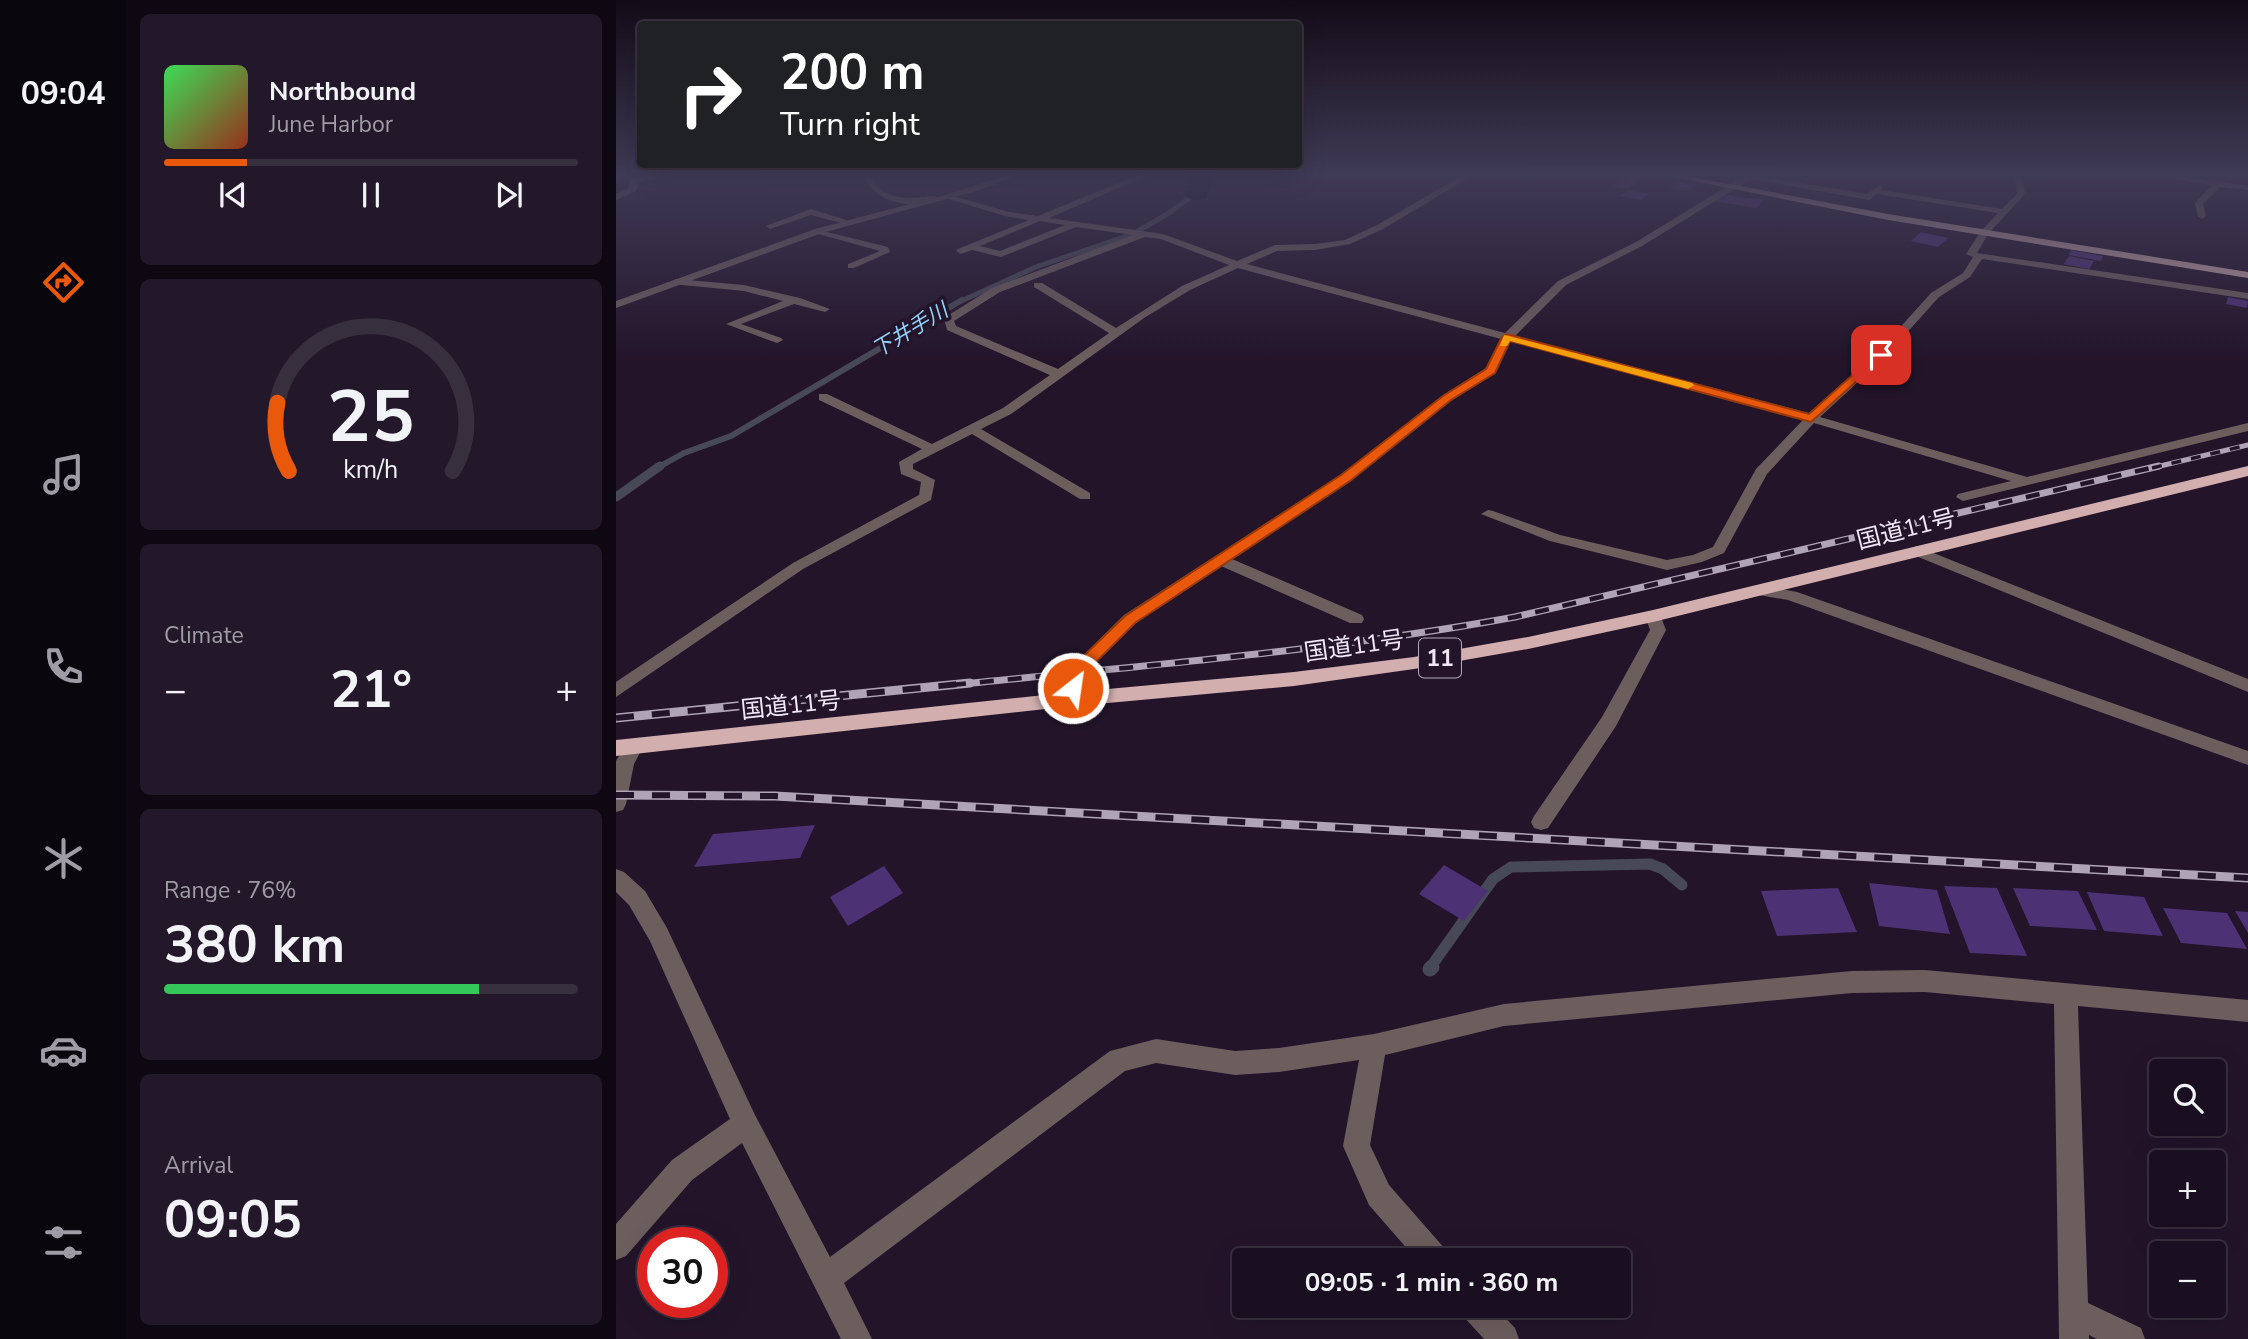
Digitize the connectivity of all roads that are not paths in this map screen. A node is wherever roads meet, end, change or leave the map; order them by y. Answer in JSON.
{"nodes":[{"id":1,"x":803,"y":236,"type":"edge"},
{"id":2,"x":838,"y":236,"type":"edge"},
{"id":3,"x":996,"y":236,"type":"edge"},
{"id":4,"x":1045,"y":236,"type":"edge"},
{"id":5,"x":1135,"y":236,"type":"edge"},
{"id":6,"x":1154,"y":236,"type":"edge"},
{"id":7,"x":1359,"y":236,"type":"edge"},
{"id":8,"x":1651,"y":236,"type":"edge"},
{"id":9,"x":1982,"y":236,"type":"edge"},
{"id":10,"x":2006,"y":236,"type":"edge"},
{"id":11,"x":971,"y":247,"type":"junction"},
{"id":12,"x":961,"y":251,"type":"dead end"},
{"id":13,"x":1979,"y":256,"type":"junction"},
{"id":14,"x":851,"y":265,"type":"dead end"},
{"id":15,"x":1238,"y":265,"type":"junction"},
{"id":16,"x":2248,"y":275,"type":"edge"},
{"id":17,"x":676,"y":282,"type":"junction"},
{"id":18,"x":1038,"y":285,"type":"dead end"},
{"id":19,"x":2248,"y":296,"type":"edge"},
{"id":20,"x":796,"y":300,"type":"junction"},
{"id":21,"x":616,"y":305,"type":"edge"},
{"id":22,"x":825,"y":309,"type":"dead end"},
{"id":23,"x":1117,"y":333,"type":"junction"},
{"id":24,"x":1507,"y":337,"type":"junction"},
{"id":25,"x":777,"y":340,"type":"dead end"},
{"id":26,"x":1059,"y":374,"type":"junction"},
{"id":27,"x":822,"y":397,"type":"dead end"},
{"id":28,"x":1811,"y":418,"type":"junction"},
{"id":29,"x":2248,"y":427,"type":"edge"},
{"id":30,"x":974,"y":430,"type":"junction"},
{"id":31,"x":933,"y":449,"type":"junction"},
{"id":32,"x":2248,"y":471,"type":"edge"},
{"id":33,"x":2025,"y":481,"type":"junction"},
{"id":34,"x":1085,"y":496,"type":"dead end"},
{"id":35,"x":1963,"y":497,"type":"dead end"},
{"id":36,"x":1488,"y":514,"type":"dead end"},
{"id":37,"x":1916,"y":551,"type":"junction"},
{"id":38,"x":1220,"y":560,"type":"junction"},
{"id":39,"x":1759,"y":590,"type":"junction"},
{"id":40,"x":1653,"y":616,"type":"junction"},
{"id":41,"x":1356,"y":619,"type":"dead end"},
{"id":42,"x":2248,"y":686,"type":"edge"},
{"id":43,"x":616,"y":691,"type":"edge"},
{"id":44,"x":1064,"y":700,"type":"junction"},
{"id":45,"x":625,"y":748,"type":"edge"},
{"id":46,"x":2248,"y":758,"type":"edge"},
{"id":47,"x":616,"y":804,"type":"edge"},
{"id":48,"x":1541,"y":822,"type":"dead end"},
{"id":49,"x":616,"y":878,"type":"edge"},
{"id":50,"x":2066,"y":994,"type":"junction"},
{"id":51,"x":2248,"y":1011,"type":"edge"},
{"id":52,"x":1374,"y":1046,"type":"junction"},
{"id":53,"x":746,"y":1124,"type":"junction"},
{"id":54,"x":616,"y":1246,"type":"edge"},
{"id":55,"x":1425,"y":1248,"type":"edge"},
{"id":56,"x":827,"y":1278,"type":"junction"},
{"id":57,"x":1486,"y":1318,"type":"edge"},
{"id":58,"x":2074,"y":1326,"type":"edge"},
{"id":59,"x":857,"y":1339,"type":"edge"},
{"id":60,"x":1504,"y":1339,"type":"edge"},
{"id":61,"x":2130,"y":1339,"type":"edge"}],
"edges":[{"from":1,"to":17,"type":"street"},
{"from":2,"to":14,"type":"street"},
{"from":3,"to":11,"type":"street"},
{"from":4,"to":11,"type":"street"},
{"from":5,"to":26,"type":"street"},
{"from":6,"to":15,"type":"street"},
{"from":7,"to":15,"type":"street"},
{"from":8,"to":24,"type":"street"},
{"from":9,"to":13,"type":"street"},
{"from":10,"to":16,"type":"main road"},
{"from":11,"to":12,"type":"street"},
{"from":13,"to":19,"type":"street"},
{"from":13,"to":28,"type":"street"},
{"from":15,"to":23,"type":"street"},
{"from":15,"to":24,"type":"street"},
{"from":17,"to":20,"type":"street"},
{"from":17,"to":21,"type":"street"},
{"from":18,"to":23,"type":"street"},
{"from":20,"to":22,"type":"street"},
{"from":20,"to":25,"type":"street"},
{"from":23,"to":26,"type":"street"},
{"from":24,"to":28,"type":"street"},
{"from":24,"to":38,"type":"street"},
{"from":26,"to":30,"type":"street"},
{"from":27,"to":31,"type":"street"},
{"from":28,"to":33,"type":"street"},
{"from":28,"to":36,"type":"street"},
{"from":29,"to":33,"type":"street"},
{"from":30,"to":31,"type":"street"},
{"from":30,"to":34,"type":"street"},
{"from":31,"to":43,"type":"street"},
{"from":32,"to":37,"type":"highway","name":"国道11号","number":"11"},
{"from":33,"to":35,"type":"street"},
{"from":37,"to":39,"type":"highway","name":"国道11号","number":"11"},
{"from":37,"to":42,"type":"street"},
{"from":38,"to":41,"type":"street"},
{"from":38,"to":44,"type":"street"},
{"from":39,"to":40,"type":"highway","name":"国道11号","number":"11"},
{"from":39,"to":46,"type":"street"},
{"from":40,"to":44,"type":"highway","name":"国道11号","number":"11"},
{"from":40,"to":48,"type":"street"},
{"from":44,"to":45,"type":"highway","name":"国道11号","number":"11"},
{"from":45,"to":47,"type":"street"},
{"from":49,"to":53,"type":"street"},
{"from":50,"to":51,"type":"street"},
{"from":50,"to":52,"type":"street"},
{"from":50,"to":58,"type":"street"},
{"from":52,"to":55,"type":"street"},
{"from":52,"to":56,"type":"street"},
{"from":53,"to":54,"type":"street"},
{"from":53,"to":56,"type":"street"},
{"from":56,"to":59,"type":"street"},
{"from":57,"to":60,"type":"street"},
{"from":58,"to":61,"type":"street"}]}
